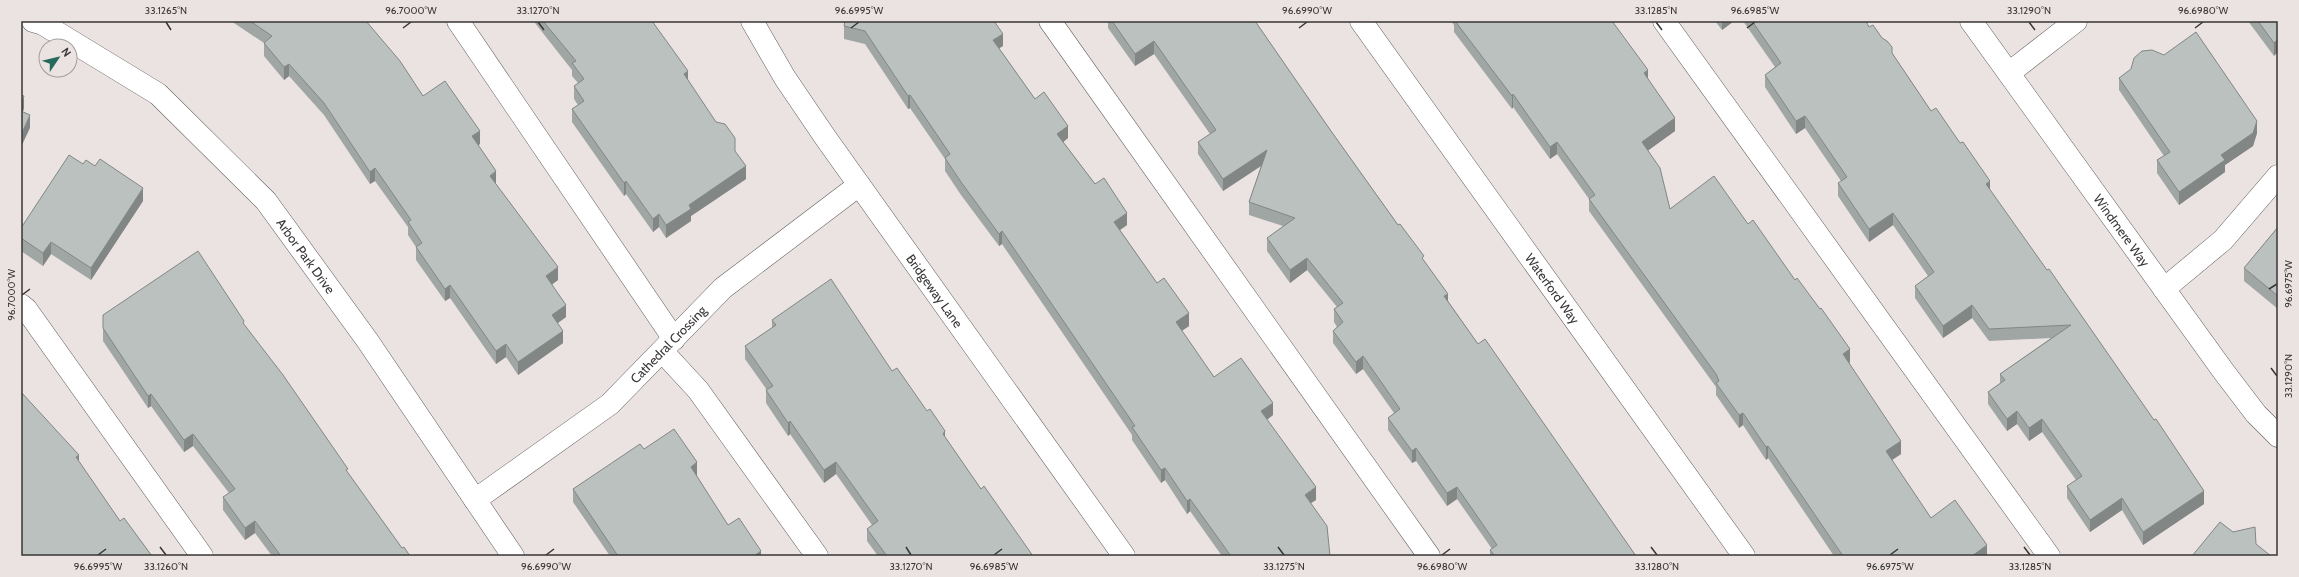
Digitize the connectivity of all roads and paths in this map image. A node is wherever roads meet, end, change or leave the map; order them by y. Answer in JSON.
{"nodes":[{"id":1,"x":34,"y":21,"type":"edge"},
{"id":2,"x":458,"y":21,"type":"edge"},
{"id":3,"x":752,"y":21,"type":"edge"},
{"id":4,"x":1050,"y":21,"type":"edge"},
{"id":5,"x":1361,"y":21,"type":"edge"},
{"id":6,"x":1664,"y":21,"type":"edge"},
{"id":7,"x":1972,"y":21,"type":"edge"},
{"id":8,"x":2076,"y":21,"type":"edge"},
{"id":9,"x":2009,"y":74,"type":"junction"},
{"id":10,"x":2278,"y":176,"type":"edge"},
{"id":11,"x":859,"y":185,"type":"junction"},
{"id":12,"x":2164,"y":289,"type":"junction"},
{"id":13,"x":21,"y":305,"type":"edge"},
{"id":14,"x":668,"y":345,"type":"junction"},
{"id":15,"x":2278,"y":436,"type":"edge"},
{"id":16,"x":475,"y":500,"type":"junction"},
{"id":17,"x":202,"y":556,"type":"edge"},
{"id":18,"x":513,"y":556,"type":"edge"},
{"id":19,"x":817,"y":556,"type":"edge"},
{"id":20,"x":1124,"y":556,"type":"edge"},
{"id":21,"x":1429,"y":556,"type":"edge"},
{"id":22,"x":1744,"y":556,"type":"edge"},
{"id":23,"x":2049,"y":556,"type":"edge"}],
"edges":[{"from":1,"to":16,"type":"street","name":"Arbor Park Drive"},
{"from":2,"to":14,"type":"street"},
{"from":3,"to":11,"type":"street","name":"Bridgeway Lane"},
{"from":4,"to":21,"type":"street"},
{"from":5,"to":22,"type":"street","name":"Waterford Way"},
{"from":6,"to":23,"type":"street"},
{"from":7,"to":9,"type":"street","name":"Windmere Way"},
{"from":8,"to":9,"type":"street"},
{"from":9,"to":12,"type":"street","name":"Windmere Way"},
{"from":10,"to":12,"type":"street"},
{"from":11,"to":14,"type":"street","name":"Cathedral Crossing"},
{"from":11,"to":20,"type":"street","name":"Bridgeway Lane"},
{"from":12,"to":15,"type":"street","name":"Windmere Way"},
{"from":13,"to":17,"type":"street"},
{"from":14,"to":16,"type":"street","name":"Cathedral Crossing"},
{"from":14,"to":19,"type":"street"},
{"from":16,"to":18,"type":"street","name":"Arbor Park Drive"}]}
